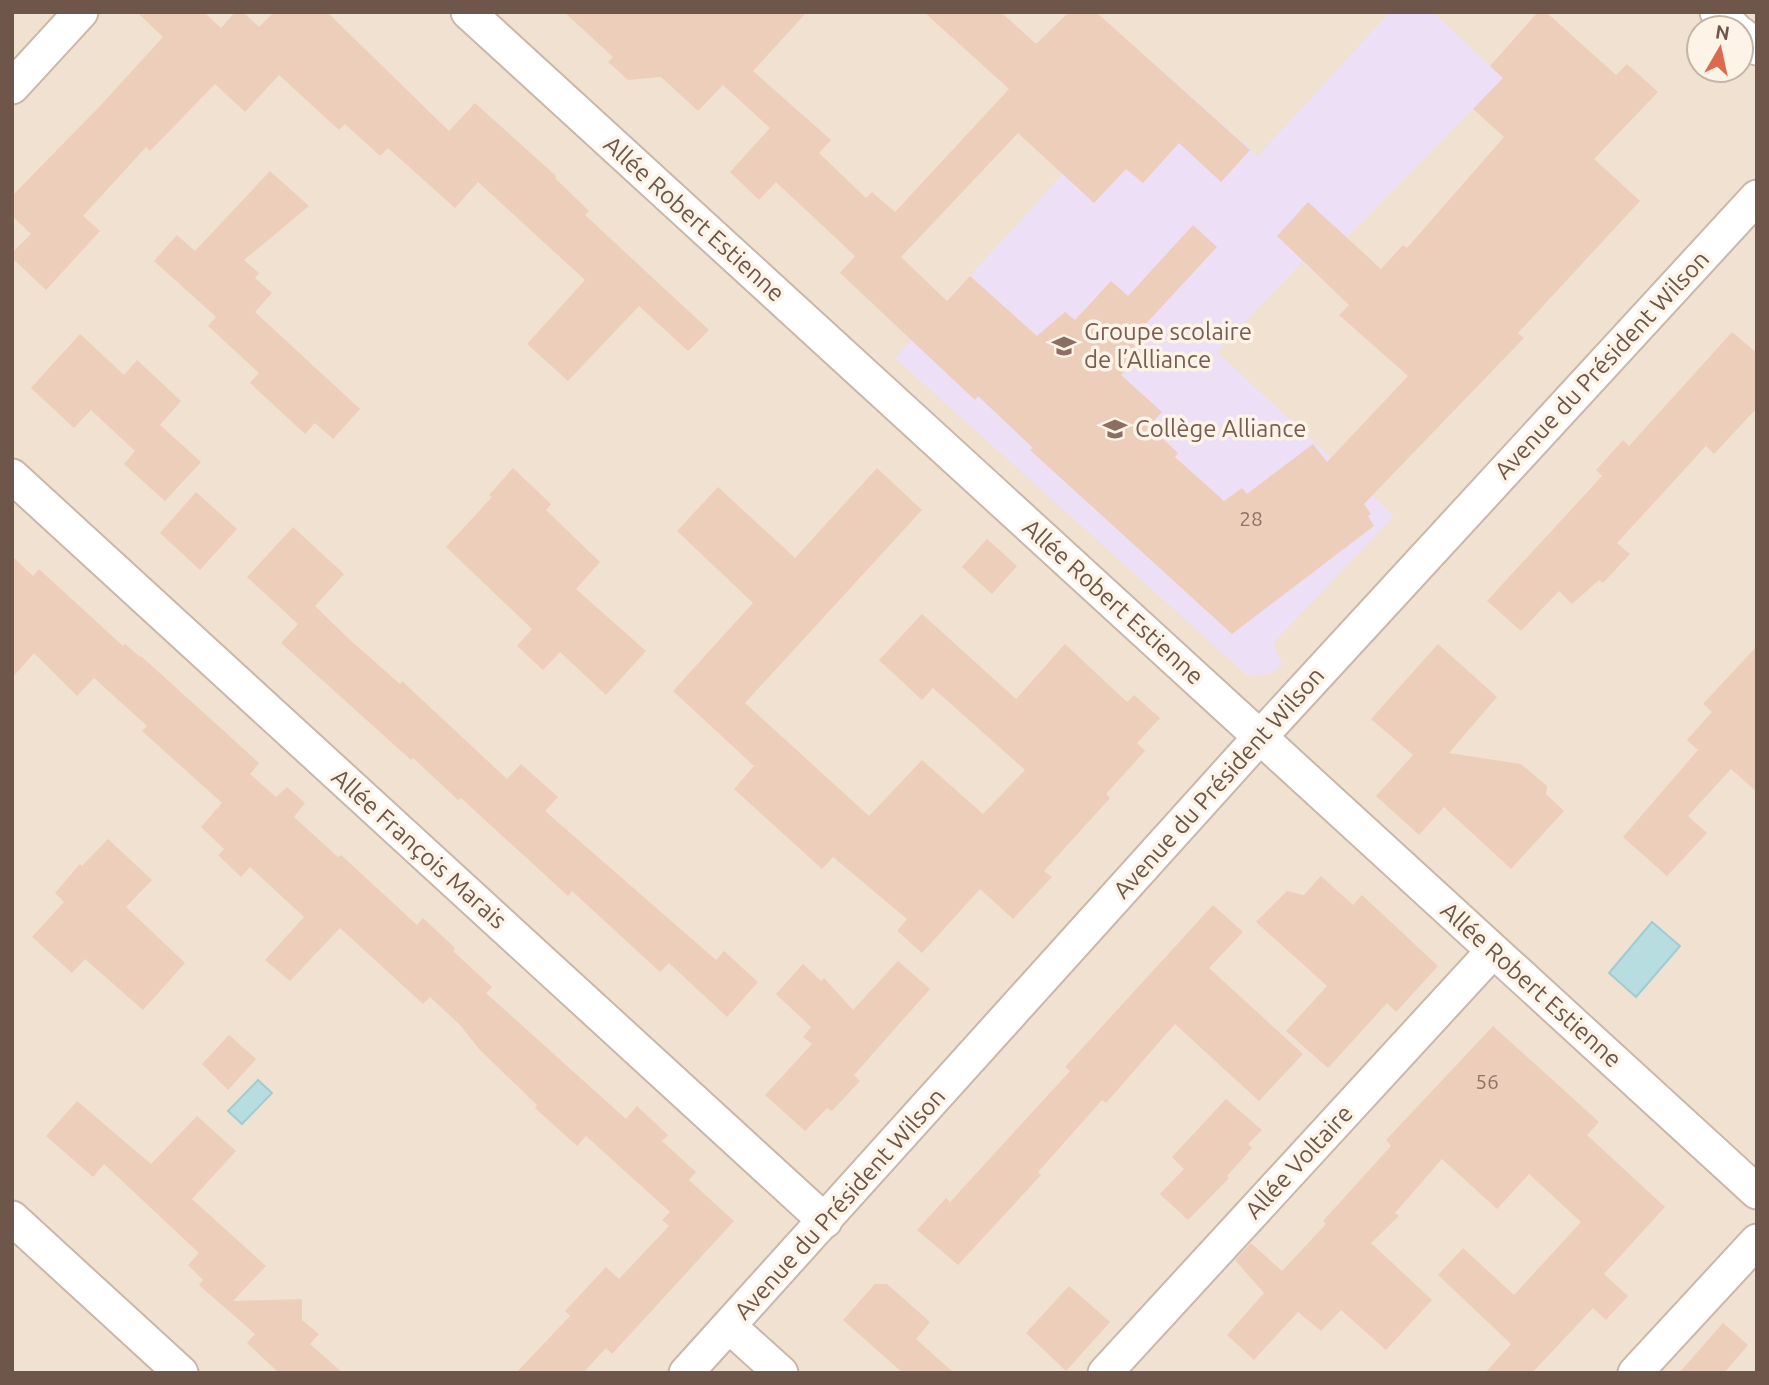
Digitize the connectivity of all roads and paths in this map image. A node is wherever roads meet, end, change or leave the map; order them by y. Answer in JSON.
{"nodes":[{"id":1,"x":80,"y":12,"type":"edge"},
{"id":2,"x":468,"y":12,"type":"edge"},
{"id":3,"x":12,"y":87,"type":"edge"},
{"id":4,"x":1757,"y":197,"type":"edge"},
{"id":5,"x":12,"y":477,"type":"edge"},
{"id":6,"x":1260,"y":737,"type":"junction"},
{"id":7,"x":1493,"y":951,"type":"junction"},
{"id":8,"x":1757,"y":1192,"type":"edge"},
{"id":9,"x":12,"y":1219,"type":"edge"},
{"id":10,"x":825,"y":1221,"type":"junction"},
{"id":11,"x":1757,"y":1241,"type":"edge"},
{"id":12,"x":729,"y":1326,"type":"junction"},
{"id":13,"x":181,"y":1373,"type":"edge"},
{"id":14,"x":686,"y":1373,"type":"edge"},
{"id":15,"x":781,"y":1373,"type":"edge"},
{"id":16,"x":1105,"y":1373,"type":"edge"},
{"id":17,"x":1635,"y":1373,"type":"edge"}],
"edges":[{"from":1,"to":3,"type":"street"},
{"from":2,"to":6,"type":"street","name":"Allée Robert Estienne"},
{"from":4,"to":6,"type":"street","name":"Avenue du Président Wilson"},
{"from":5,"to":10,"type":"street","name":"Allée François Marais"},
{"from":6,"to":7,"type":"street","name":"Allée Robert Estienne"},
{"from":6,"to":10,"type":"street","name":"Avenue du Président Wilson"},
{"from":7,"to":8,"type":"street","name":"Allée Robert Estienne"},
{"from":7,"to":16,"type":"street","name":"Allée Voltaire"},
{"from":9,"to":13,"type":"street"},
{"from":10,"to":12,"type":"street","name":"Avenue du Président Wilson"},
{"from":11,"to":17,"type":"street"},
{"from":12,"to":14,"type":"street","name":"Avenue du Président Wilson"},
{"from":12,"to":15,"type":"street"}]}
